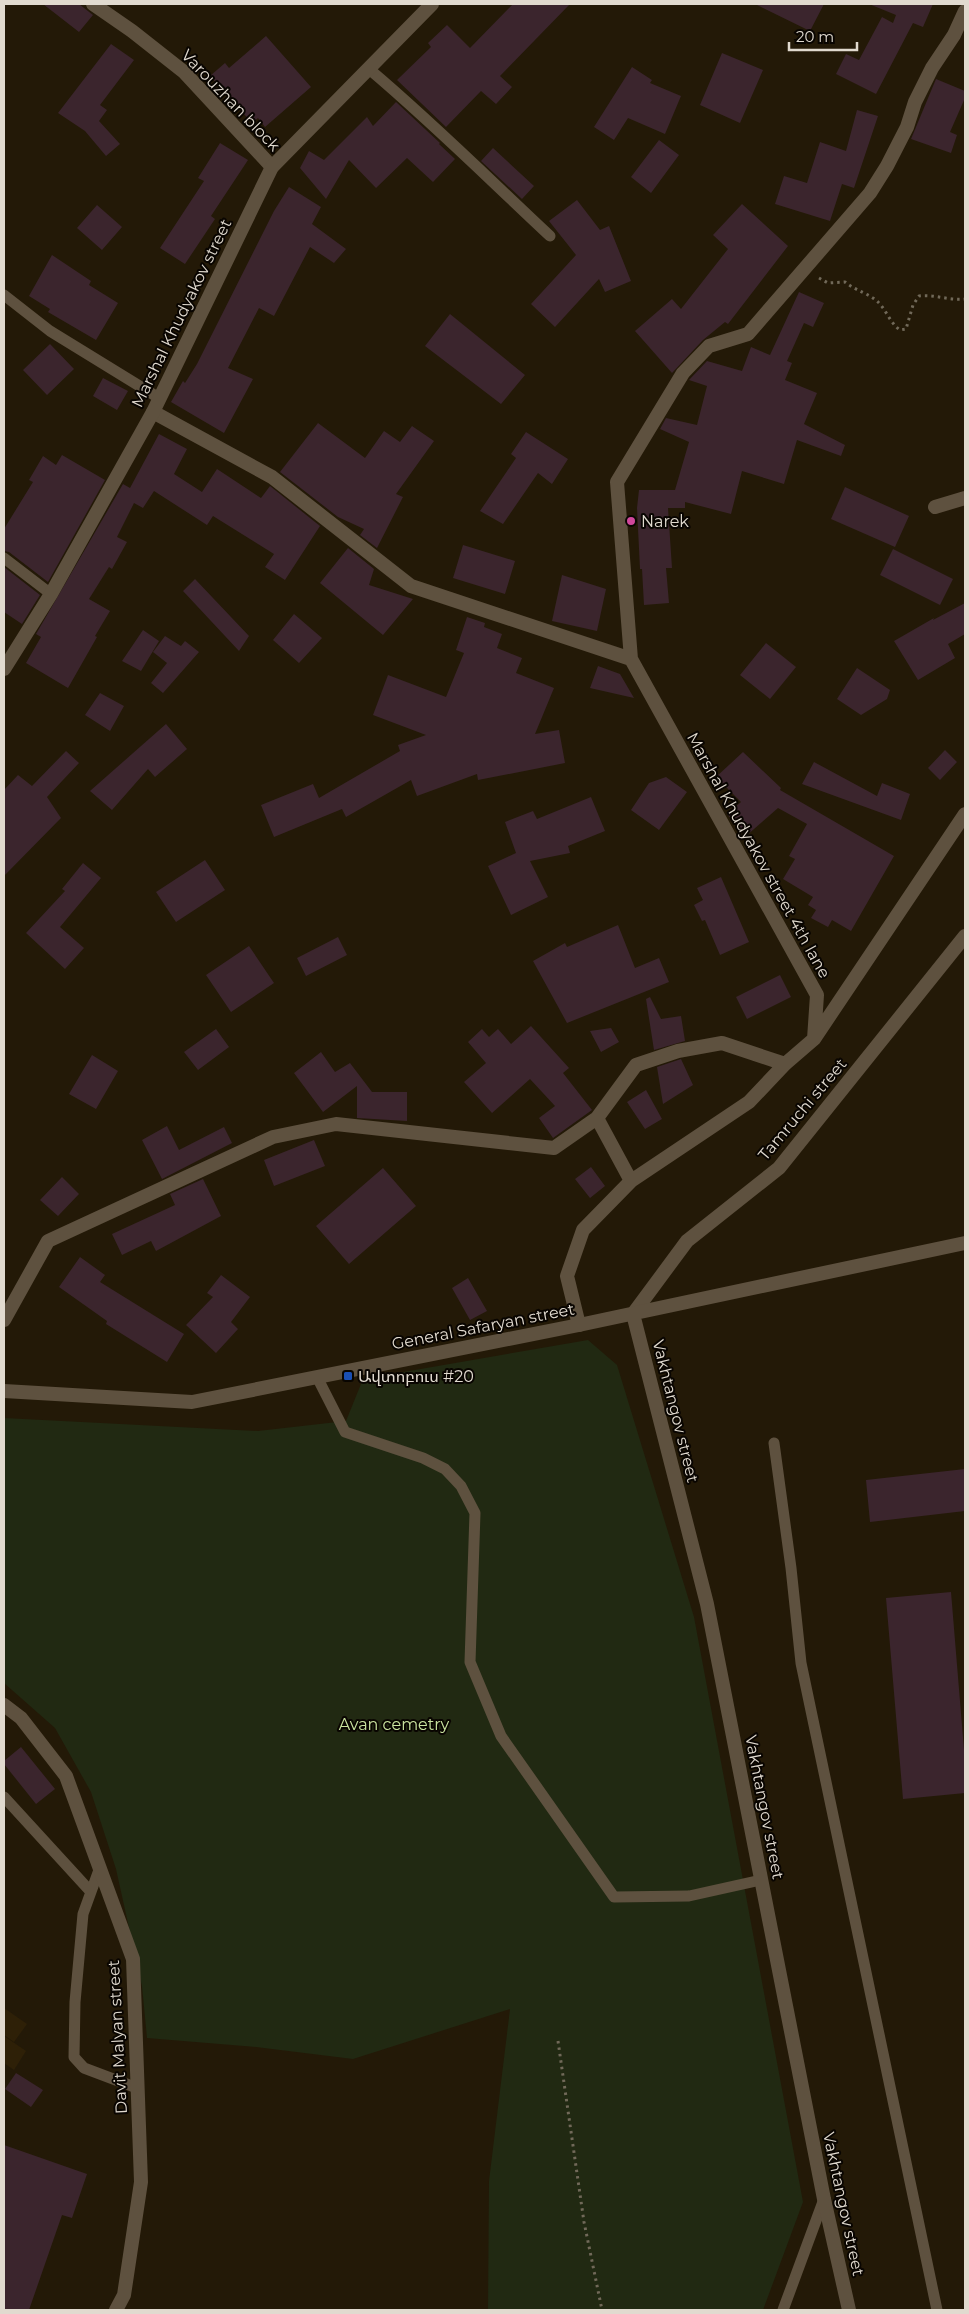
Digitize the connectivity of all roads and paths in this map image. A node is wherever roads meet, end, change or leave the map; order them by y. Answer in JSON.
{"nodes":[{"id":1,"x":93,"y":4,"type":"edge"},
{"id":2,"x":432,"y":4,"type":"edge"},
{"id":3,"x":965,"y":11,"type":"edge"},
{"id":4,"x":369,"y":69,"type":"junction"},
{"id":5,"x":272,"y":167,"type":"junction"},
{"id":6,"x":550,"y":236,"type":"dead end"},
{"id":7,"x":807,"y":266,"type":"junction"},
{"id":8,"x":4,"y":295,"type":"edge"},
{"id":9,"x":965,"y":299,"type":"edge"},
{"id":10,"x":159,"y":398,"type":"junction"},
{"id":11,"x":153,"y":412,"type":"junction"},
{"id":12,"x":965,"y":498,"type":"edge"},
{"id":13,"x":935,"y":507,"type":"dead end"},
{"id":14,"x":4,"y":558,"type":"edge"},
{"id":15,"x":51,"y":594,"type":"junction"},
{"id":16,"x":632,"y":659,"type":"junction"},
{"id":17,"x":4,"y":669,"type":"edge"},
{"id":18,"x":965,"y":814,"type":"edge"},
{"id":19,"x":965,"y":936,"type":"edge"},
{"id":20,"x":814,"y":1038,"type":"junction"},
{"id":21,"x":785,"y":1064,"type":"junction"},
{"id":22,"x":597,"y":1118,"type":"junction"},
{"id":23,"x":630,"y":1181,"type":"junction"},
{"id":24,"x":965,"y":1243,"type":"edge"},
{"id":25,"x":633,"y":1314,"type":"junction"},
{"id":26,"x":4,"y":1320,"type":"edge"},
{"id":27,"x":579,"y":1325,"type":"junction"},
{"id":28,"x":317,"y":1377,"type":"junction"},
{"id":29,"x":4,"y":1391,"type":"edge"},
{"id":30,"x":774,"y":1443,"type":"dead end"},
{"id":31,"x":4,"y":1705,"type":"edge"},
{"id":32,"x":4,"y":1797,"type":"edge"},
{"id":33,"x":100,"y":1867,"type":"junction"},
{"id":34,"x":761,"y":1880,"type":"junction"},
{"id":35,"x":91,"y":1892,"type":"junction"},
{"id":36,"x":558,"y":2041,"type":"dead end"},
{"id":37,"x":137,"y":2088,"type":"junction"},
{"id":38,"x":824,"y":2199,"type":"junction"},
{"id":39,"x":116,"y":2310,"type":"edge"},
{"id":40,"x":602,"y":2310,"type":"edge"},
{"id":41,"x":783,"y":2310,"type":"edge"},
{"id":42,"x":849,"y":2310,"type":"edge"},
{"id":43,"x":938,"y":2310,"type":"edge"}],
"edges":[{"from":1,"to":5,"type":"street","name":"Varouzhan block"},
{"from":2,"to":4,"type":"street","name":"Marshal Khudyakov street"},
{"from":3,"to":7,"type":"street","name":"Marshal Khudyakov street 4th lane"},
{"from":4,"to":5,"type":"street","name":"Marshal Khudyakov street"},
{"from":4,"to":6,"type":"lane"},
{"from":5,"to":10,"type":"street","name":"Marshal Khudyakov street"},
{"from":7,"to":9,"type":"path"},
{"from":7,"to":16,"type":"street","name":"Marshal Khudyakov street 4th lane"},
{"from":8,"to":10,"type":"lane"},
{"from":10,"to":11,"type":"street","name":"Marshal Khudyakov street"},
{"from":11,"to":15,"type":"street","name":"Marshal Khudyakov street"},
{"from":11,"to":16,"type":"street"},
{"from":12,"to":13,"type":"street"},
{"from":14,"to":15,"type":"lane"},
{"from":15,"to":17,"type":"street","name":"Marshal Khudyakov street"},
{"from":16,"to":20,"type":"street","name":"Marshal Khudyakov street 4th lane"},
{"from":18,"to":20,"type":"street"},
{"from":19,"to":25,"type":"street","name":"Tamruchi street"},
{"from":20,"to":21,"type":"street"},
{"from":21,"to":22,"type":"street"},
{"from":21,"to":23,"type":"street"},
{"from":22,"to":23,"type":"street"},
{"from":22,"to":26,"type":"street"},
{"from":23,"to":27,"type":"street"},
{"from":24,"to":25,"type":"street","name":"General Safaryan street"},
{"from":25,"to":27,"type":"street","name":"General Safaryan street"},
{"from":25,"to":34,"type":"street","name":"Vakhtangov street"},
{"from":27,"to":28,"type":"street","name":"General Safaryan street"},
{"from":28,"to":29,"type":"street","name":"General Safaryan street"},
{"from":28,"to":34,"type":"lane"},
{"from":30,"to":43,"type":"lane"},
{"from":31,"to":33,"type":"street","name":"Davit Malyan street"},
{"from":32,"to":35,"type":"lane"},
{"from":33,"to":35,"type":"lane"},
{"from":33,"to":37,"type":"street","name":"Davit Malyan street"},
{"from":34,"to":38,"type":"street","name":"Vakhtangov street"},
{"from":35,"to":37,"type":"lane"},
{"from":36,"to":40,"type":"path"},
{"from":37,"to":39,"type":"street","name":"Davit Malyan street"},
{"from":38,"to":41,"type":"lane"},
{"from":38,"to":42,"type":"street","name":"Vakhtangov street"}]}
